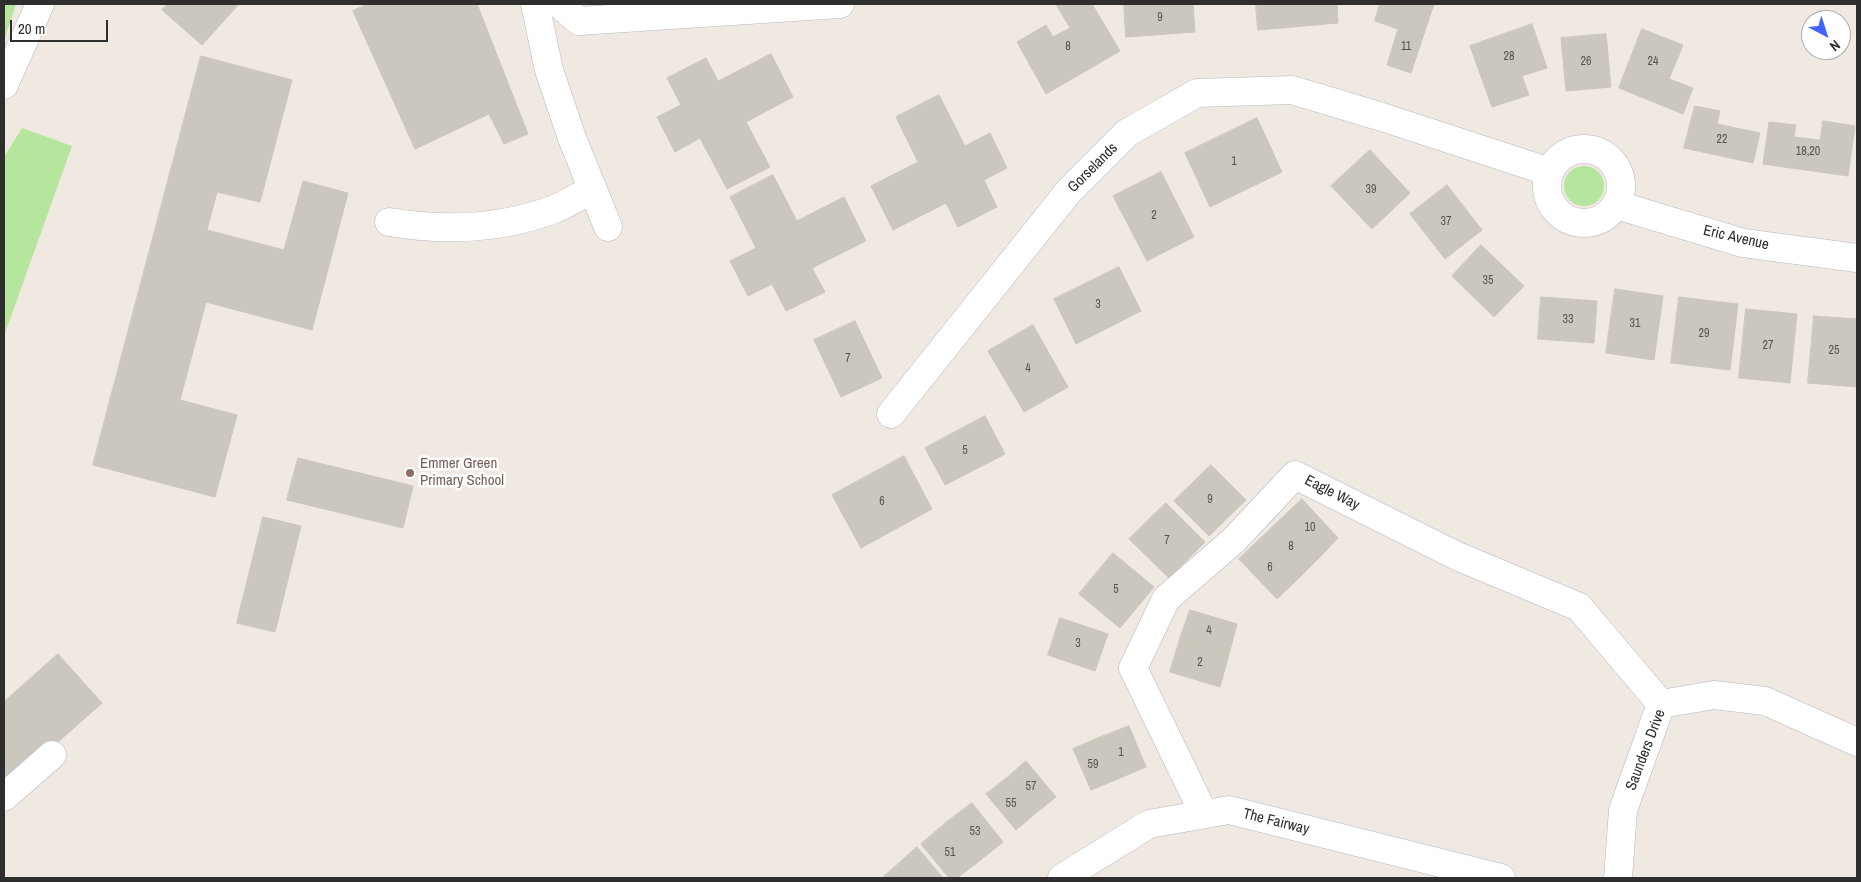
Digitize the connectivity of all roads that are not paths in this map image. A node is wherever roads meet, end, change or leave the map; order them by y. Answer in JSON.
{"nodes":[{"id":1,"x":40,"y":4,"type":"edge"},
{"id":2,"x":535,"y":4,"type":"edge"},
{"id":3,"x":559,"y":4,"type":"edge"},
{"id":4,"x":840,"y":4,"type":"edge"},
{"id":5,"x":4,"y":85,"type":"edge"},
{"id":6,"x":1550,"y":172,"type":"junction"},
{"id":7,"x":593,"y":189,"type":"junction"},
{"id":8,"x":1617,"y":204,"type":"junction"},
{"id":9,"x":389,"y":222,"type":"dead end"},
{"id":10,"x":608,"y":227,"type":"dead end"},
{"id":11,"x":1857,"y":258,"type":"edge"},
{"id":12,"x":891,"y":414,"type":"dead end"},
{"id":13,"x":1661,"y":704,"type":"junction"},
{"id":14,"x":1857,"y":742,"type":"edge"},
{"id":15,"x":52,"y":755,"type":"dead end"},
{"id":16,"x":4,"y":797,"type":"edge"},
{"id":17,"x":1204,"y":814,"type":"junction"},
{"id":18,"x":1062,"y":878,"type":"edge"},
{"id":19,"x":1501,"y":878,"type":"edge"},
{"id":20,"x":1618,"y":878,"type":"edge"}],
"edges":[{"from":1,"to":5,"type":"street"},
{"from":2,"to":7,"type":"street"},
{"from":3,"to":4,"type":"street"},
{"from":6,"to":8,"type":"street"},
{"from":6,"to":8,"type":"street"},
{"from":6,"to":12,"type":"street","name":"Gorselands"},
{"from":7,"to":9,"type":"street"},
{"from":7,"to":10,"type":"street"},
{"from":8,"to":11,"type":"street","name":"Eric Avenue"},
{"from":13,"to":14,"type":"street","name":"Saunders Drive"},
{"from":13,"to":17,"type":"street","name":"Eagle Way"},
{"from":13,"to":20,"type":"street","name":"Saunders Drive"},
{"from":15,"to":16,"type":"street"},
{"from":17,"to":18,"type":"street","name":"The Fairway"},
{"from":17,"to":19,"type":"street","name":"The Fairway"}]}
